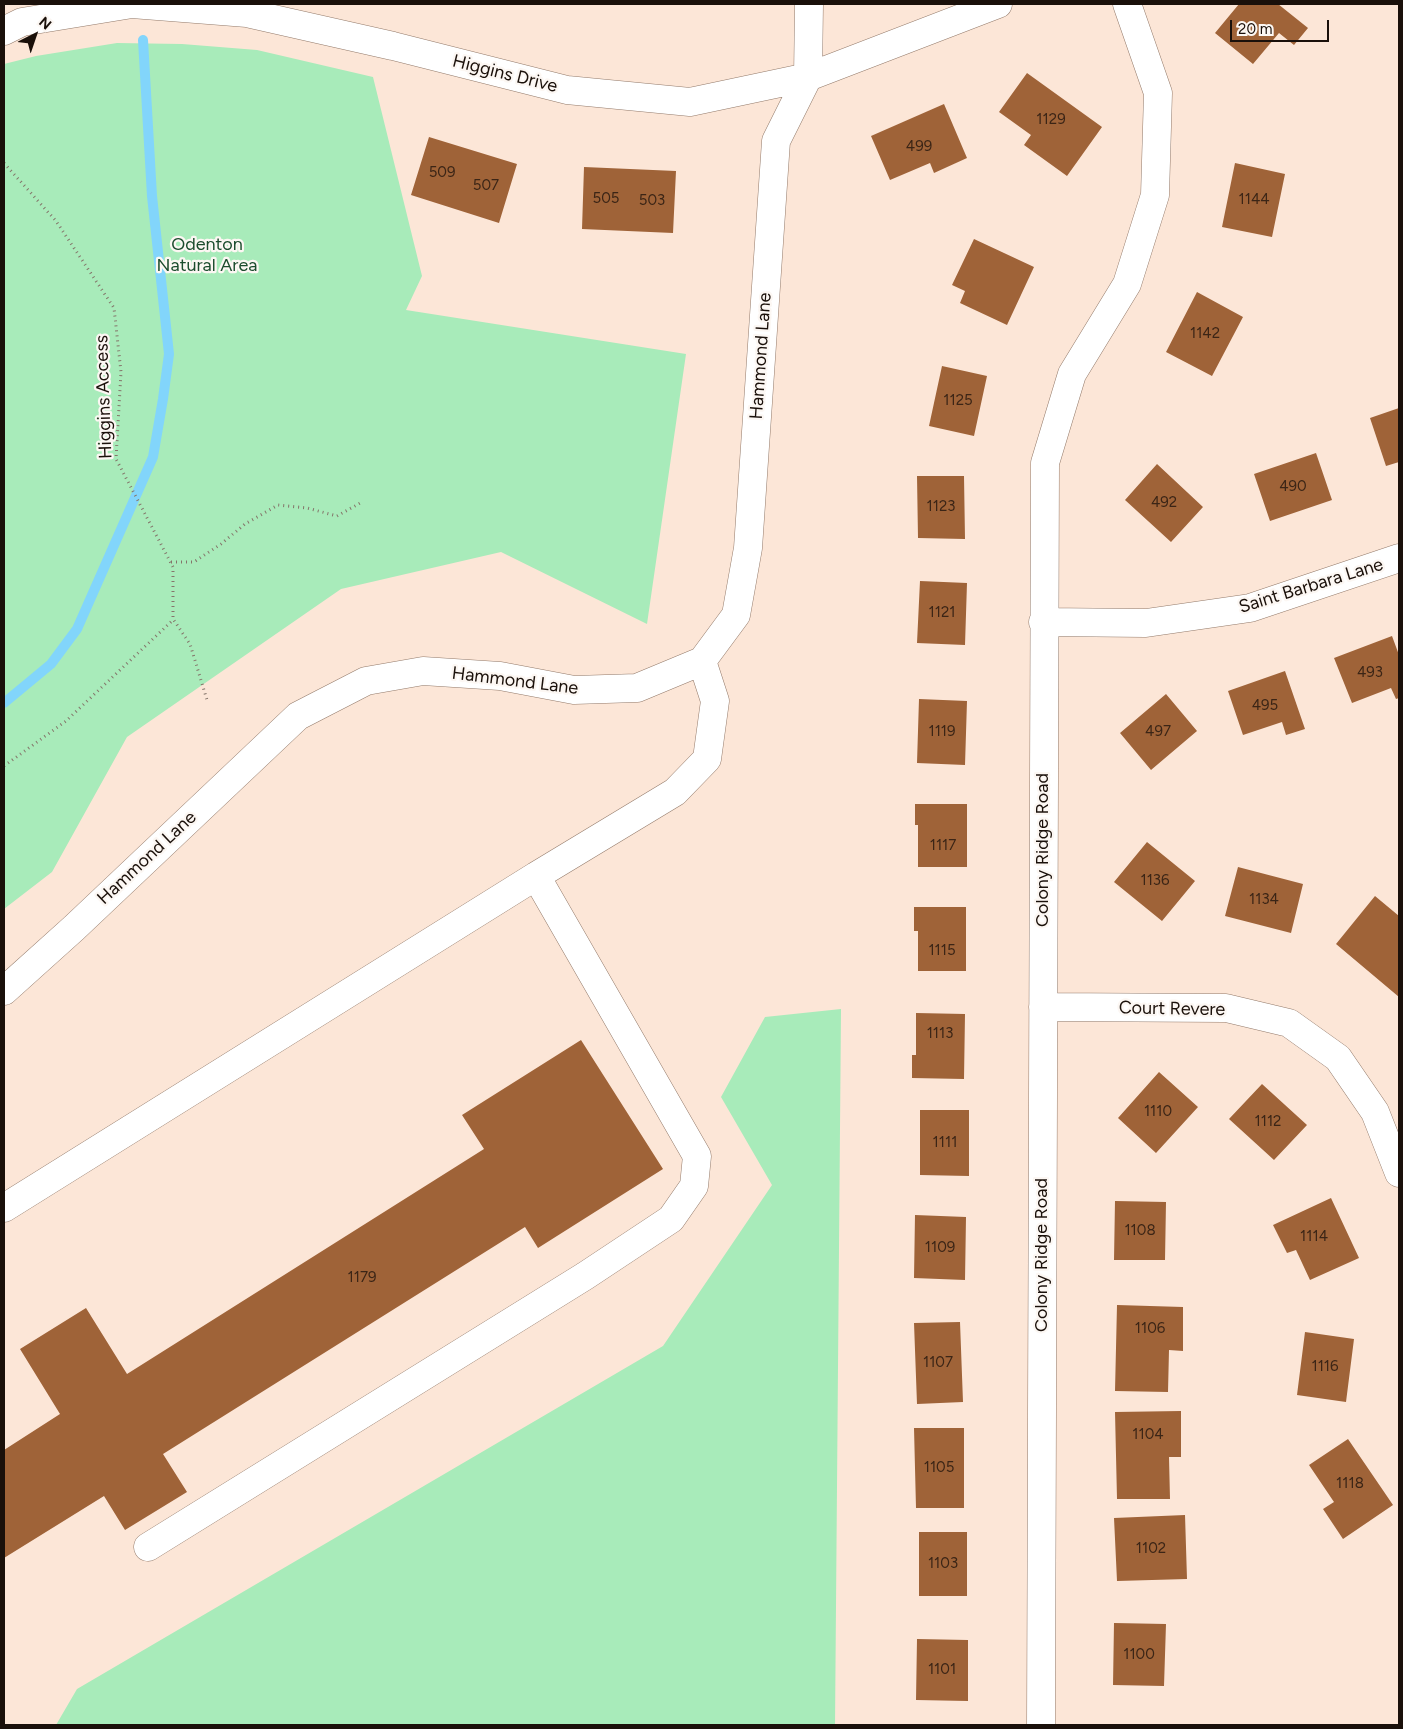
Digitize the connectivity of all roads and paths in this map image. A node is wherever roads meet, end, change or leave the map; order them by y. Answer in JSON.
{"nodes":[{"id":1,"x":809,"y":4,"type":"edge"},
{"id":2,"x":998,"y":4,"type":"edge"},
{"id":3,"x":1127,"y":4,"type":"edge"},
{"id":4,"x":4,"y":31,"type":"edge"},
{"id":5,"x":808,"y":77,"type":"junction"},
{"id":6,"x":4,"y":162,"type":"edge"},
{"id":7,"x":362,"y":502,"type":"dead end"},
{"id":8,"x":1399,"y":558,"type":"edge"},
{"id":9,"x":170,"y":562,"type":"junction"},
{"id":10,"x":173,"y":620,"type":"junction"},
{"id":11,"x":1043,"y":622,"type":"junction"},
{"id":12,"x":702,"y":661,"type":"junction"},
{"id":13,"x":206,"y":700,"type":"dead end"},
{"id":14,"x":4,"y":766,"type":"edge"},
{"id":15,"x":536,"y":876,"type":"junction"},
{"id":16,"x":4,"y":992,"type":"edge"},
{"id":17,"x":1043,"y":1007,"type":"junction"},
{"id":18,"x":1399,"y":1173,"type":"edge"},
{"id":19,"x":4,"y":1208,"type":"edge"},
{"id":20,"x":148,"y":1547,"type":"dead end"},
{"id":21,"x":1041,"y":1725,"type":"edge"}],
"edges":[{"from":1,"to":5,"type":"street","name":"Hammond Lane"},
{"from":2,"to":5,"type":"street","name":"Higgins Drive"},
{"from":3,"to":11,"type":"street","name":"Colony Ridge Road"},
{"from":4,"to":5,"type":"street","name":"Higgins Drive"},
{"from":5,"to":12,"type":"street","name":"Hammond Lane"},
{"from":6,"to":9,"type":"path","name":"Higgins Access"},
{"from":7,"to":9,"type":"path"},
{"from":8,"to":11,"type":"street","name":"Saint Barbara Lane"},
{"from":9,"to":10,"type":"path"},
{"from":10,"to":13,"type":"path"},
{"from":10,"to":14,"type":"path"},
{"from":11,"to":17,"type":"street","name":"Colony Ridge Road"},
{"from":12,"to":15,"type":"street"},
{"from":12,"to":16,"type":"street","name":"Hammond Lane"},
{"from":15,"to":19,"type":"street"},
{"from":15,"to":20,"type":"street"},
{"from":17,"to":18,"type":"street","name":"Court Revere"},
{"from":17,"to":21,"type":"street","name":"Colony Ridge Road"}]}
